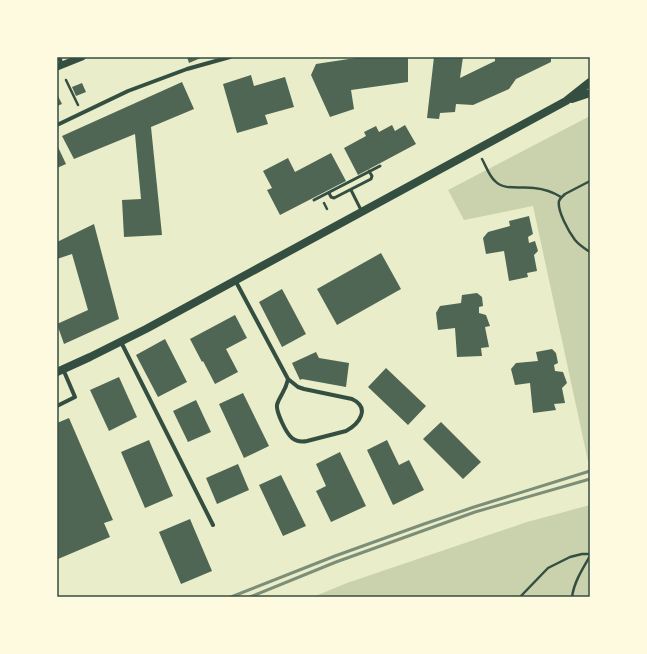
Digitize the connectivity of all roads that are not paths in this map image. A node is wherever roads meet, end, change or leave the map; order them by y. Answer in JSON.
{"nodes":[{"id":1,"x":59,"y":57,"type":"edge"},
{"id":2,"x":82,"y":57,"type":"edge"},
{"id":3,"x":230,"y":57,"type":"edge"},
{"id":4,"x":59,"y":66,"type":"edge"},
{"id":5,"x":590,"y":82,"type":"edge"},
{"id":6,"x":590,"y":93,"type":"edge"},
{"id":7,"x":566,"y":101,"type":"junction"},
{"id":8,"x":57,"y":125,"type":"edge"},
{"id":9,"x":380,"y":166,"type":"dead end"},
{"id":10,"x":369,"y":171,"type":"junction"},
{"id":11,"x":351,"y":190,"type":"junction"},
{"id":12,"x":329,"y":192,"type":"junction"},
{"id":13,"x":314,"y":200,"type":"dead end"},
{"id":14,"x":362,"y":212,"type":"junction"},
{"id":15,"x":235,"y":280,"type":"junction"},
{"id":16,"x":121,"y":342,"type":"junction"},
{"id":17,"x":60,"y":370,"type":"edge"},
{"id":18,"x":288,"y":379,"type":"junction"},
{"id":19,"x":57,"y":406,"type":"edge"},
{"id":20,"x":213,"y":525,"type":"dead end"}],
"edges":[{"from":1,"to":4,"type":"street"},
{"from":2,"to":4,"type":"street"},
{"from":3,"to":8,"type":"street"},
{"from":5,"to":7,"type":"main road"},
{"from":6,"to":7,"type":"main road"},
{"from":7,"to":14,"type":"main road"},
{"from":9,"to":10,"type":"lane"},
{"from":10,"to":11,"type":"lane"},
{"from":10,"to":12,"type":"lane"},
{"from":11,"to":12,"type":"lane"},
{"from":11,"to":14,"type":"lane"},
{"from":12,"to":13,"type":"lane"},
{"from":14,"to":15,"type":"main road"},
{"from":15,"to":16,"type":"main road"},
{"from":15,"to":18,"type":"street"},
{"from":16,"to":17,"type":"main road"},
{"from":16,"to":20,"type":"street"},
{"from":17,"to":19,"type":"street"},
{"from":18,"to":18,"type":"street"}]}
